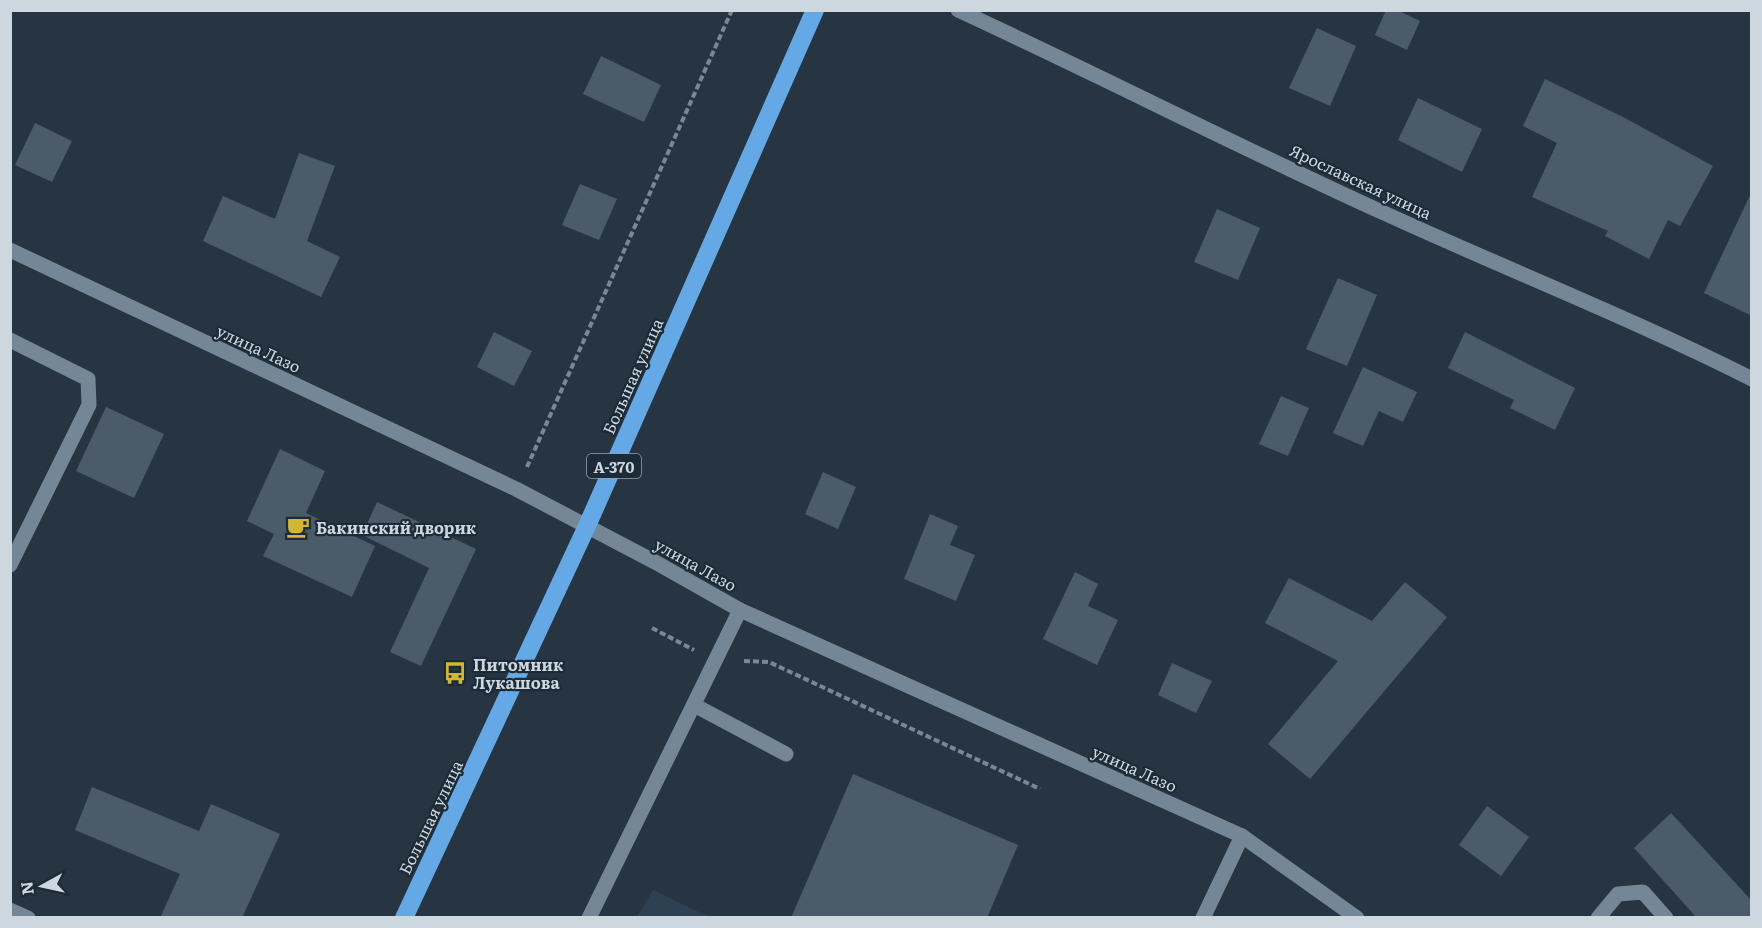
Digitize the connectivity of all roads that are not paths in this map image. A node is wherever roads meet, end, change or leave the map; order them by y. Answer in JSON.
{"nodes":[{"id":1,"x":815,"y":10,"type":"edge"},
{"id":2,"x":958,"y":10,"type":"edge"},
{"id":3,"x":10,"y":250,"type":"edge"},
{"id":4,"x":10,"y":340,"type":"edge"},
{"id":5,"x":1752,"y":379,"type":"edge"},
{"id":6,"x":587,"y":526,"type":"junction"},
{"id":7,"x":10,"y":566,"type":"edge"},
{"id":8,"x":740,"y":610,"type":"junction"},
{"id":9,"x":694,"y":705,"type":"junction"},
{"id":10,"x":786,"y":754,"type":"dead end"},
{"id":11,"x":1242,"y":836,"type":"junction"},
{"id":12,"x":10,"y":909,"type":"edge"},
{"id":13,"x":28,"y":918,"type":"edge"},
{"id":14,"x":404,"y":918,"type":"edge"},
{"id":15,"x":589,"y":918,"type":"edge"},
{"id":16,"x":1203,"y":918,"type":"edge"},
{"id":17,"x":1357,"y":918,"type":"edge"},
{"id":18,"x":1598,"y":918,"type":"edge"},
{"id":19,"x":1666,"y":918,"type":"edge"}],
"edges":[{"from":1,"to":6,"type":"highway","name":"Большая улица","number":"А-370"},
{"from":2,"to":5,"type":"street","name":"Ярославская улица"},
{"from":3,"to":6,"type":"street","name":"улица Лазо"},
{"from":4,"to":7,"type":"street"},
{"from":6,"to":8,"type":"street","name":"улица Лазо"},
{"from":6,"to":14,"type":"highway","name":"Большая улица","number":"А-370"},
{"from":8,"to":9,"type":"street"},
{"from":8,"to":11,"type":"street","name":"улица Лазо"},
{"from":9,"to":10,"type":"street"},
{"from":9,"to":15,"type":"street"},
{"from":11,"to":16,"type":"street"},
{"from":11,"to":17,"type":"street","name":"улица Лазо"},
{"from":12,"to":13,"type":"street"},
{"from":18,"to":19,"type":"street"}]}
